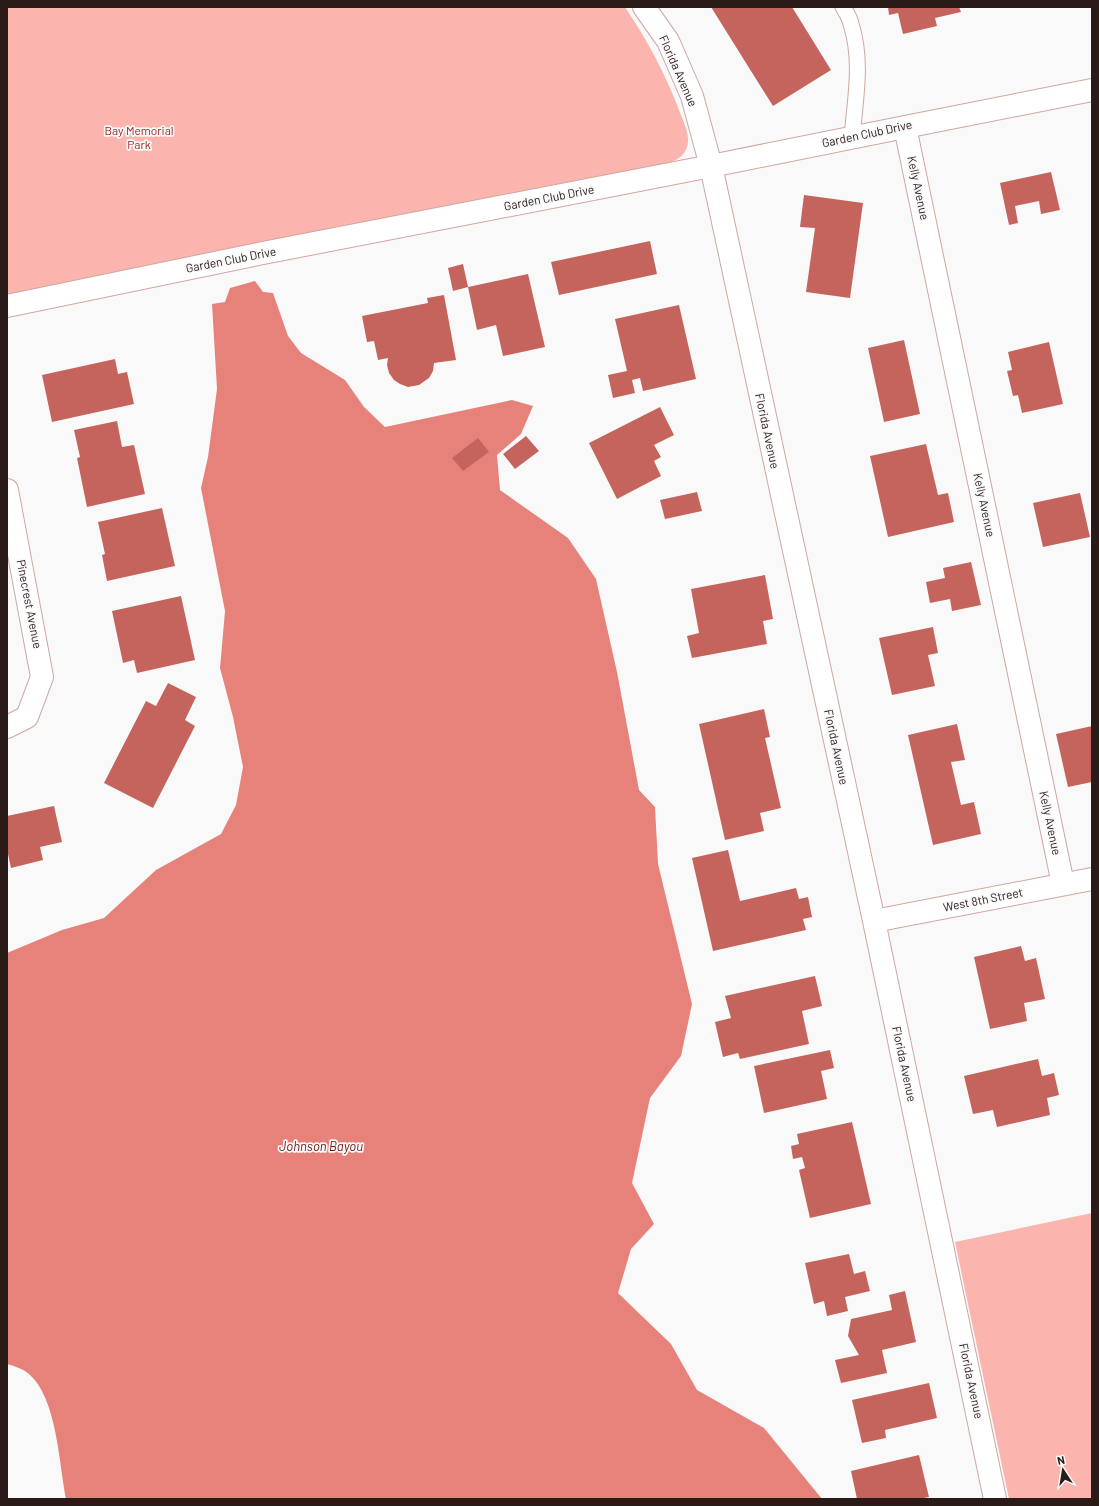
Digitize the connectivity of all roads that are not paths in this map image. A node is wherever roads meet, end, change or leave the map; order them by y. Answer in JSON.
{"nodes":[{"id":1,"x":644,"y":7,"type":"edge"},
{"id":2,"x":843,"y":7,"type":"edge"},
{"id":3,"x":1092,"y":90,"type":"edge"},
{"id":4,"x":905,"y":127,"type":"junction"},
{"id":5,"x":852,"y":137,"type":"junction"},
{"id":6,"x":711,"y":166,"type":"junction"},
{"id":7,"x":7,"y":306,"type":"edge"},
{"id":8,"x":7,"y":490,"type":"edge"},
{"id":9,"x":7,"y":728,"type":"edge"},
{"id":10,"x":1092,"y":879,"type":"edge"},
{"id":11,"x":1063,"y":884,"type":"junction"},
{"id":12,"x":874,"y":921,"type":"junction"},
{"id":13,"x":995,"y":1499,"type":"edge"}],
"edges":[{"from":1,"to":6,"type":"street","name":"Florida Avenue"},
{"from":2,"to":5,"type":"lane"},
{"from":3,"to":4,"type":"street","name":"Garden Club Drive"},
{"from":4,"to":5,"type":"street","name":"Garden Club Drive"},
{"from":4,"to":11,"type":"street","name":"Kelly Avenue"},
{"from":5,"to":6,"type":"street","name":"Garden Club Drive"},
{"from":6,"to":7,"type":"street","name":"Garden Club Drive"},
{"from":6,"to":12,"type":"street","name":"Florida Avenue"},
{"from":8,"to":9,"type":"street","name":"Pinecrest Avenue"},
{"from":10,"to":11,"type":"street","name":"West 8th Street"},
{"from":11,"to":12,"type":"street","name":"West 8th Street"},
{"from":12,"to":13,"type":"street","name":"Florida Avenue"}]}
